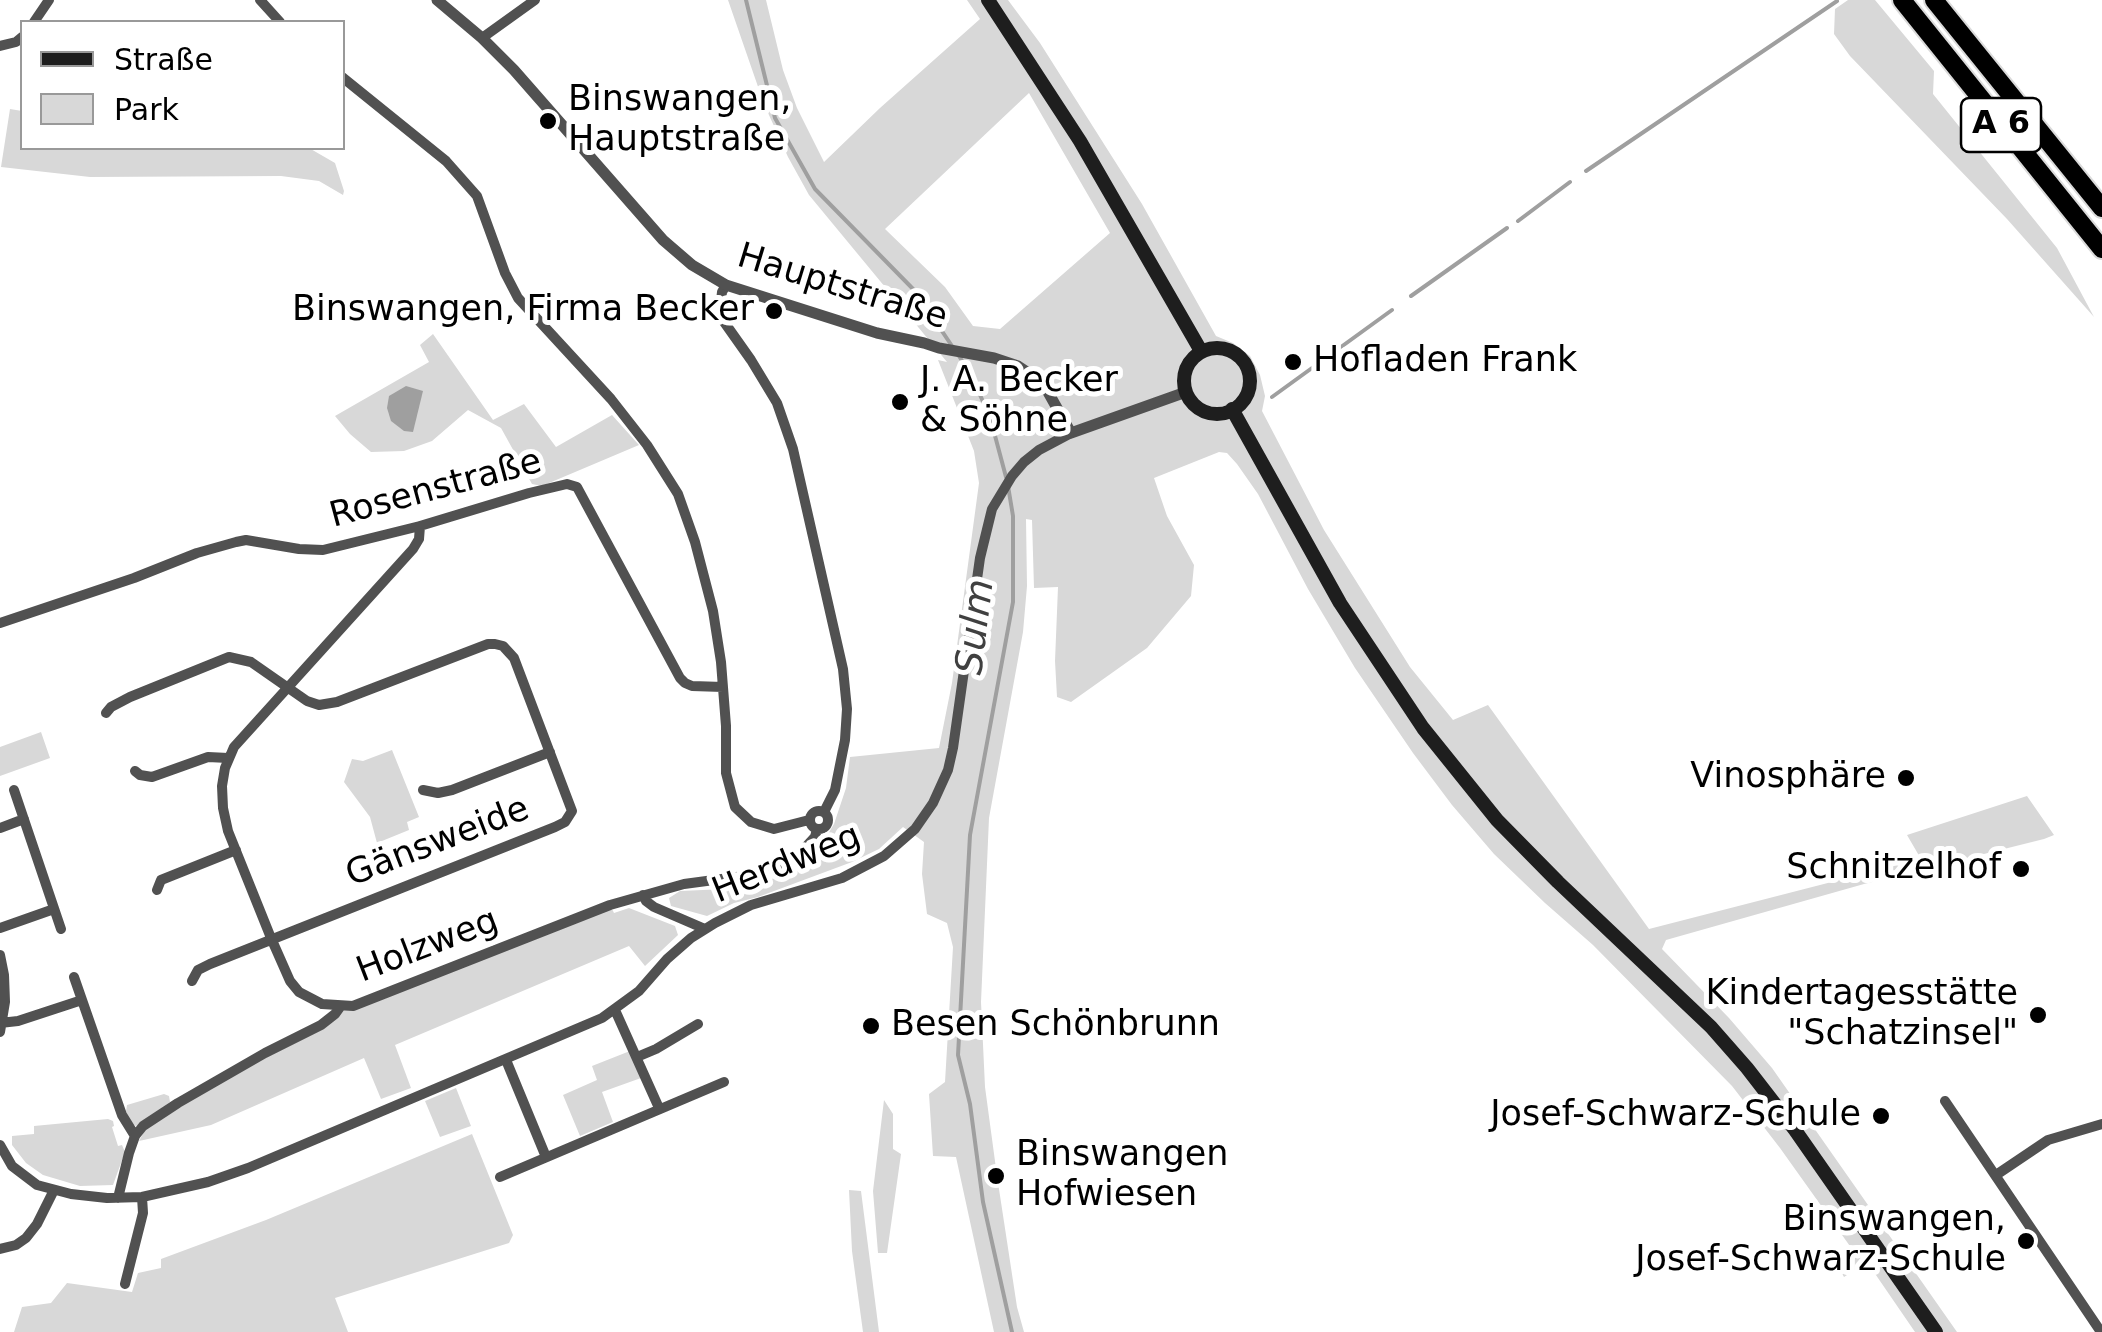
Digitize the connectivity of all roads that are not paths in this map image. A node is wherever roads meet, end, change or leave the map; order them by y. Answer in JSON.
{"nodes":[{"id":1,"x":260,"y":0,"type":"edge"},
{"id":2,"x":438,"y":0,"type":"edge"},
{"id":3,"x":536,"y":0,"type":"edge"},
{"id":4,"x":988,"y":0,"type":"edge"},
{"id":5,"x":1902,"y":0,"type":"edge"},
{"id":6,"x":1934,"y":0,"type":"edge"},
{"id":7,"x":278,"y":20,"type":"edge"},
{"id":8,"x":482,"y":38,"type":"junction"},
{"id":9,"x":345,"y":79,"type":"edge"},
{"id":10,"x":2102,"y":208,"type":"edge"},
{"id":11,"x":2102,"y":249,"type":"edge"},
{"id":12,"x":726,"y":285,"type":"junction"},
{"id":13,"x":1201,"y":352,"type":"junction"},
{"id":14,"x":1186,"y":392,"type":"junction"},
{"id":15,"x":1232,"y":410,"type":"junction"},
{"id":16,"x":1071,"y":433,"type":"junction"},
{"id":17,"x":420,"y":526,"type":"junction"},
{"id":18,"x":0,"y":623,"type":"edge"},
{"id":19,"x":723,"y":687,"type":"junction"},
{"id":20,"x":287,"y":688,"type":"junction"},
{"id":21,"x":106,"y":713,"type":"dead end"},
{"id":22,"x":550,"y":752,"type":"junction"},
{"id":23,"x":228,"y":758,"type":"junction"},
{"id":24,"x":135,"y":770,"type":"dead end"},
{"id":25,"x":14,"y":790,"type":"dead end"},
{"id":26,"x":423,"y":790,"type":"dead end"},
{"id":27,"x":24,"y":819,"type":"junction"},
{"id":28,"x":813,"y":825,"type":"junction"},
{"id":29,"x":0,"y":828,"type":"edge"},
{"id":30,"x":236,"y":850,"type":"junction"},
{"id":31,"x":157,"y":890,"type":"dead end"},
{"id":32,"x":644,"y":895,"type":"junction"},
{"id":33,"x":54,"y":909,"type":"junction"},
{"id":34,"x":0,"y":928,"type":"edge"},
{"id":35,"x":61,"y":929,"type":"dead end"},
{"id":36,"x":705,"y":929,"type":"junction"},
{"id":37,"x":271,"y":938,"type":"junction"},
{"id":38,"x":0,"y":955,"type":"edge"},
{"id":39,"x":74,"y":977,"type":"dead end"},
{"id":40,"x":192,"y":981,"type":"dead end"},
{"id":41,"x":82,"y":1000,"type":"junction"},
{"id":42,"x":340,"y":1006,"type":"junction"},
{"id":43,"x":615,"y":1010,"type":"junction"},
{"id":44,"x":698,"y":1024,"type":"dead end"},
{"id":45,"x":0,"y":1026,"type":"edge"},
{"id":46,"x":636,"y":1057,"type":"junction"},
{"id":47,"x":506,"y":1060,"type":"junction"},
{"id":48,"x":724,"y":1082,"type":"dead end"},
{"id":49,"x":1945,"y":1101,"type":"dead end"},
{"id":50,"x":659,"y":1108,"type":"junction"},
{"id":51,"x":2102,"y":1124,"type":"edge"},
{"id":52,"x":135,"y":1136,"type":"junction"},
{"id":53,"x":0,"y":1145,"type":"edge"},
{"id":54,"x":546,"y":1157,"type":"junction"},
{"id":55,"x":1996,"y":1175,"type":"junction"},
{"id":56,"x":500,"y":1177,"type":"dead end"},
{"id":57,"x":54,"y":1190,"type":"junction"},
{"id":58,"x":142,"y":1197,"type":"junction"},
{"id":59,"x":118,"y":1198,"type":"junction"},
{"id":60,"x":0,"y":1249,"type":"edge"},
{"id":61,"x":125,"y":1284,"type":"dead end"},
{"id":62,"x":1936,"y":1332,"type":"edge"},
{"id":63,"x":2101,"y":1332,"type":"edge"}],
"edges":[{"from":1,"to":7,"type":"street"},
{"from":2,"to":8,"type":"street","name":"Hauptstraße"},
{"from":3,"to":8,"type":"street"},
{"from":4,"to":13,"type":"main road"},
{"from":5,"to":11,"type":"highway","number":"A 6"},
{"from":6,"to":10,"type":"highway","number":"A 6"},
{"from":8,"to":12,"type":"street","name":"Hauptstraße"},
{"from":9,"to":19,"type":"street"},
{"from":12,"to":16,"type":"street","name":"Hauptstraße"},
{"from":12,"to":28,"type":"street","name":"Holzweg"},
{"from":13,"to":14,"type":"main road"},
{"from":13,"to":15,"type":"main road"},
{"from":14,"to":15,"type":"main road"},
{"from":14,"to":16,"type":"street","name":"Herdweg"},
{"from":15,"to":62,"type":"main road"},
{"from":16,"to":36,"type":"street","name":"Herdweg"},
{"from":17,"to":18,"type":"street","name":"Rosenstraße"},
{"from":17,"to":19,"type":"street","name":"Rosenstraße"},
{"from":17,"to":20,"type":"street"},
{"from":19,"to":28,"type":"street"},
{"from":20,"to":21,"type":"street"},
{"from":20,"to":22,"type":"street","name":"Gänsweide"},
{"from":20,"to":23,"type":"street"},
{"from":22,"to":26,"type":"street"},
{"from":22,"to":37,"type":"street","name":"Gänsweide"},
{"from":23,"to":24,"type":"street"},
{"from":23,"to":30,"type":"street"},
{"from":25,"to":27,"type":"street"},
{"from":27,"to":29,"type":"street"},
{"from":27,"to":33,"type":"street"},
{"from":28,"to":32,"type":"street","name":"Holzweg"},
{"from":30,"to":31,"type":"street"},
{"from":30,"to":37,"type":"street"},
{"from":32,"to":36,"type":"street","name":"Herdweg"},
{"from":32,"to":42,"type":"street","name":"Holzweg"},
{"from":33,"to":34,"type":"street"},
{"from":33,"to":35,"type":"street"},
{"from":36,"to":43,"type":"street","name":"Herdweg"},
{"from":37,"to":40,"type":"street"},
{"from":37,"to":42,"type":"street"},
{"from":38,"to":45,"type":"street"},
{"from":39,"to":41,"type":"street"},
{"from":41,"to":45,"type":"street"},
{"from":41,"to":52,"type":"street"},
{"from":42,"to":52,"type":"street","name":"Holzweg"},
{"from":43,"to":46,"type":"street"},
{"from":43,"to":47,"type":"street","name":"Herdweg"},
{"from":44,"to":46,"type":"street"},
{"from":46,"to":50,"type":"street"},
{"from":47,"to":54,"type":"street"},
{"from":47,"to":58,"type":"street","name":"Herdweg"},
{"from":48,"to":50,"type":"street"},
{"from":49,"to":55,"type":"street"},
{"from":50,"to":54,"type":"street"},
{"from":51,"to":55,"type":"street"},
{"from":52,"to":59,"type":"street"},
{"from":53,"to":57,"type":"street","name":"Herdweg"},
{"from":54,"to":56,"type":"street"},
{"from":55,"to":63,"type":"street"},
{"from":57,"to":59,"type":"street","name":"Herdweg"},
{"from":57,"to":60,"type":"street"},
{"from":58,"to":59,"type":"street","name":"Herdweg"},
{"from":58,"to":61,"type":"street"}]}
